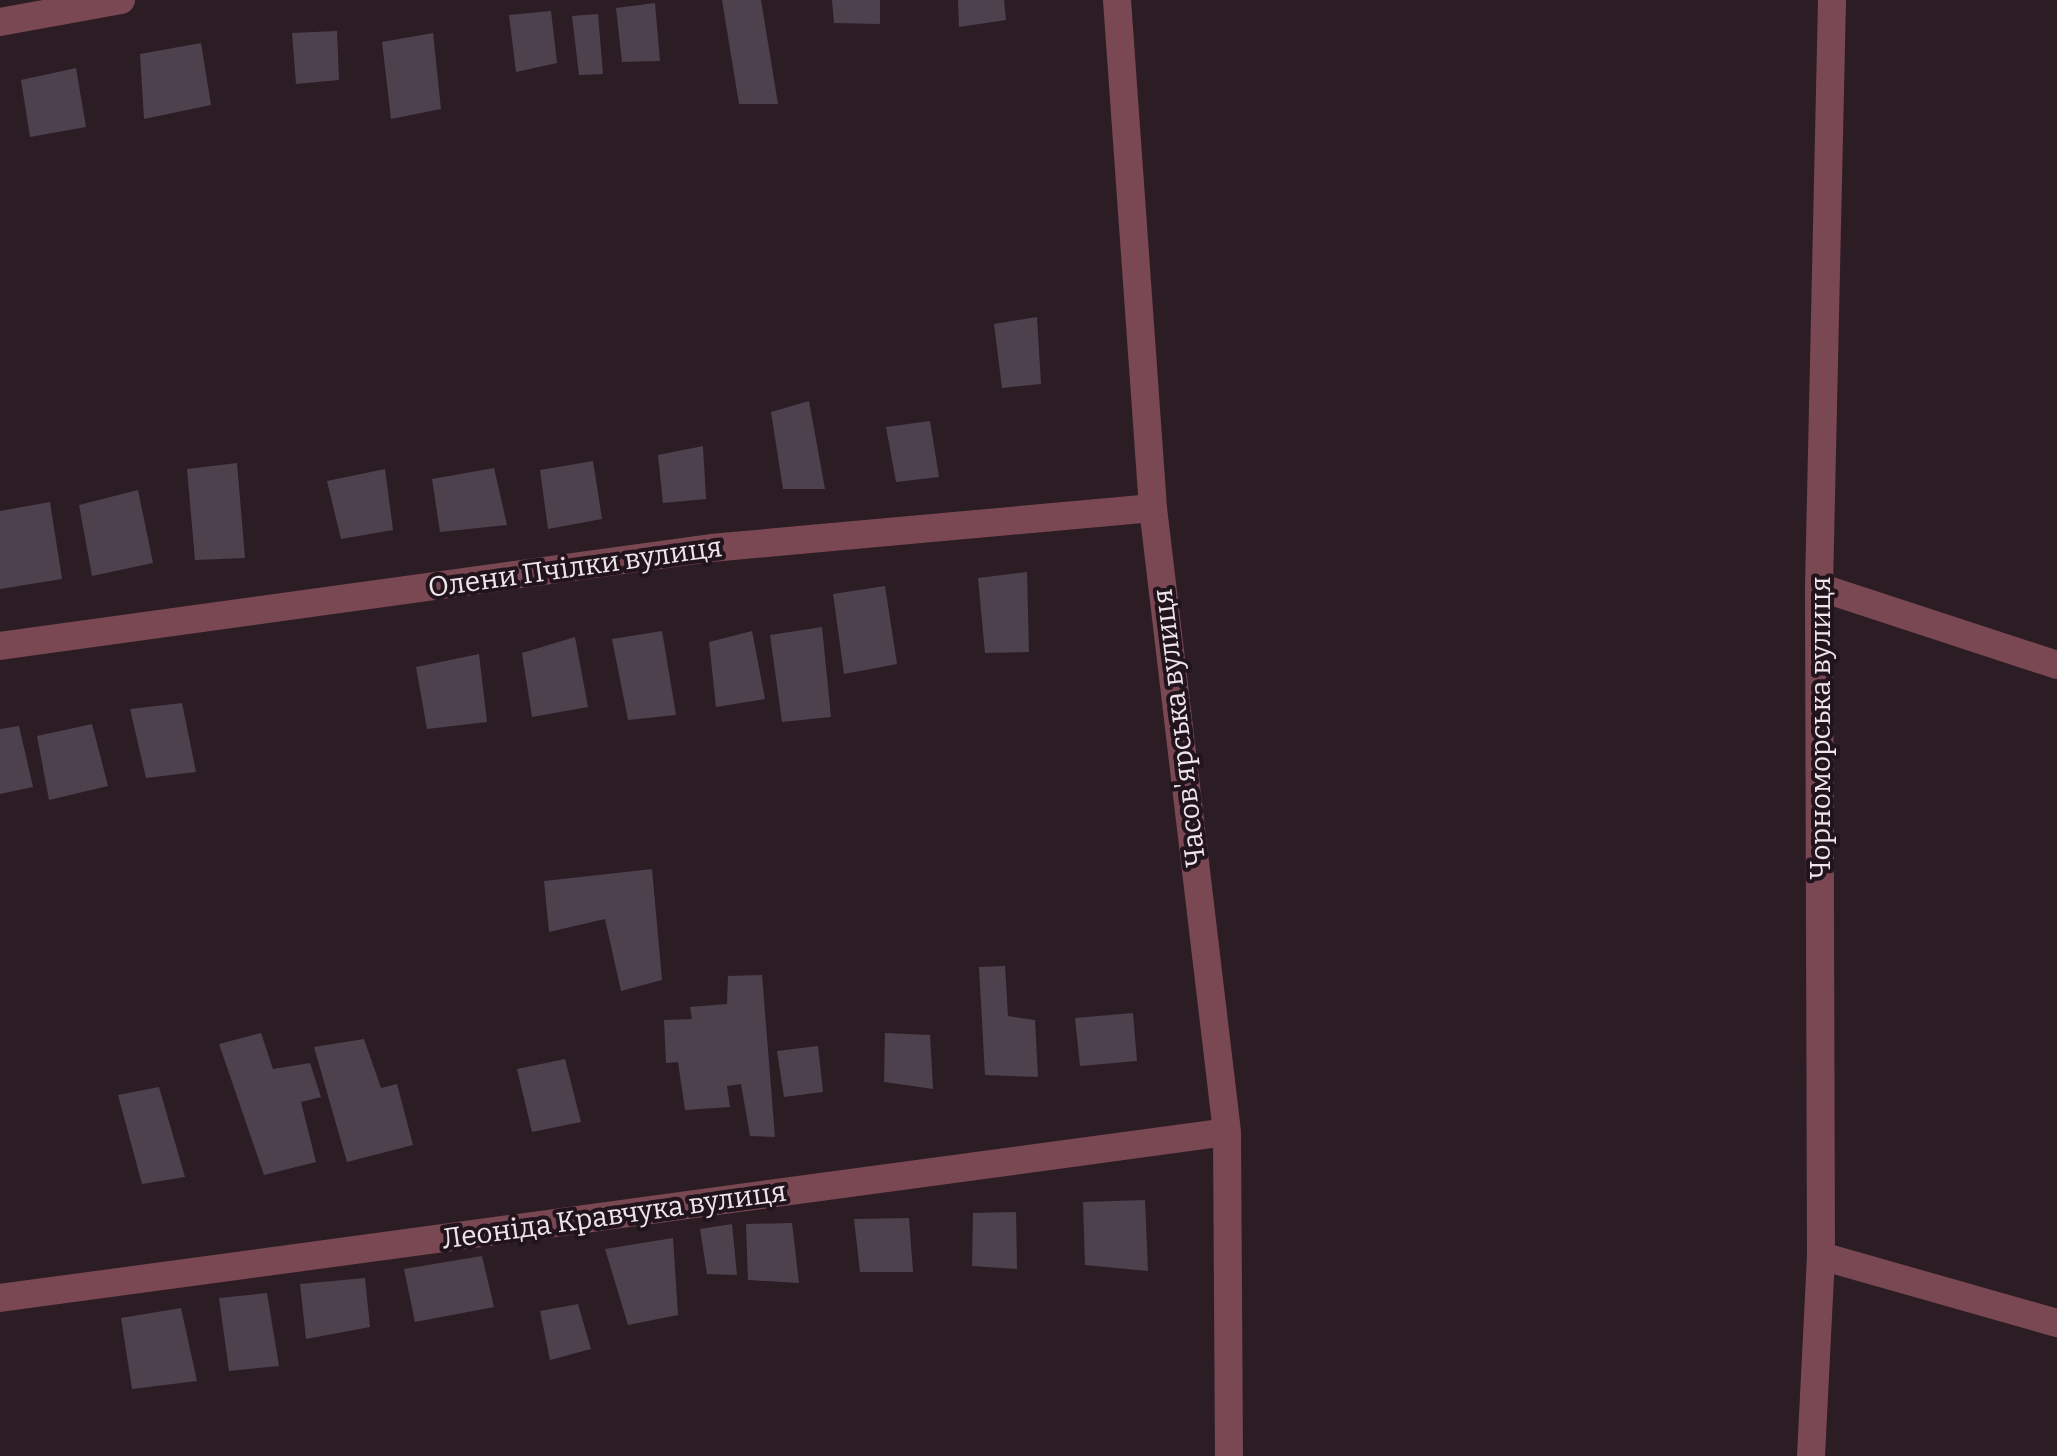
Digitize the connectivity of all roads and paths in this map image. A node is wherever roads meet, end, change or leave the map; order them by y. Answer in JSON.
{"nodes":[{"id":1,"x":120,"y":0,"type":"edge"},
{"id":2,"x":1117,"y":0,"type":"edge"},
{"id":3,"x":1832,"y":0,"type":"edge"},
{"id":4,"x":0,"y":22,"type":"edge"},
{"id":5,"x":1153,"y":508,"type":"junction"},
{"id":6,"x":1819,"y":587,"type":"junction"},
{"id":7,"x":0,"y":646,"type":"edge"},
{"id":8,"x":2057,"y":666,"type":"edge"},
{"id":9,"x":1227,"y":1132,"type":"junction"},
{"id":10,"x":1821,"y":1256,"type":"junction"},
{"id":11,"x":0,"y":1298,"type":"edge"},
{"id":12,"x":2057,"y":1323,"type":"edge"},
{"id":13,"x":1229,"y":1456,"type":"edge"},
{"id":14,"x":1811,"y":1456,"type":"edge"}],
"edges":[{"from":1,"to":4,"type":"street"},
{"from":2,"to":5,"type":"street","name":"Часов'ярська вулиця"},
{"from":3,"to":6,"type":"street","name":"Чорноморська вулиця"},
{"from":5,"to":7,"type":"street","name":"Олени Пчілки вулиця"},
{"from":5,"to":9,"type":"street","name":"Часов'ярська вулиця"},
{"from":6,"to":8,"type":"street"},
{"from":6,"to":10,"type":"street","name":"Чорноморська вулиця"},
{"from":9,"to":11,"type":"street","name":"Леоніда Кравчука вулиця"},
{"from":9,"to":13,"type":"street","name":"Часов'ярська вулиця"},
{"from":10,"to":12,"type":"street"},
{"from":10,"to":14,"type":"street","name":"Чорноморська вулиця"}]}
